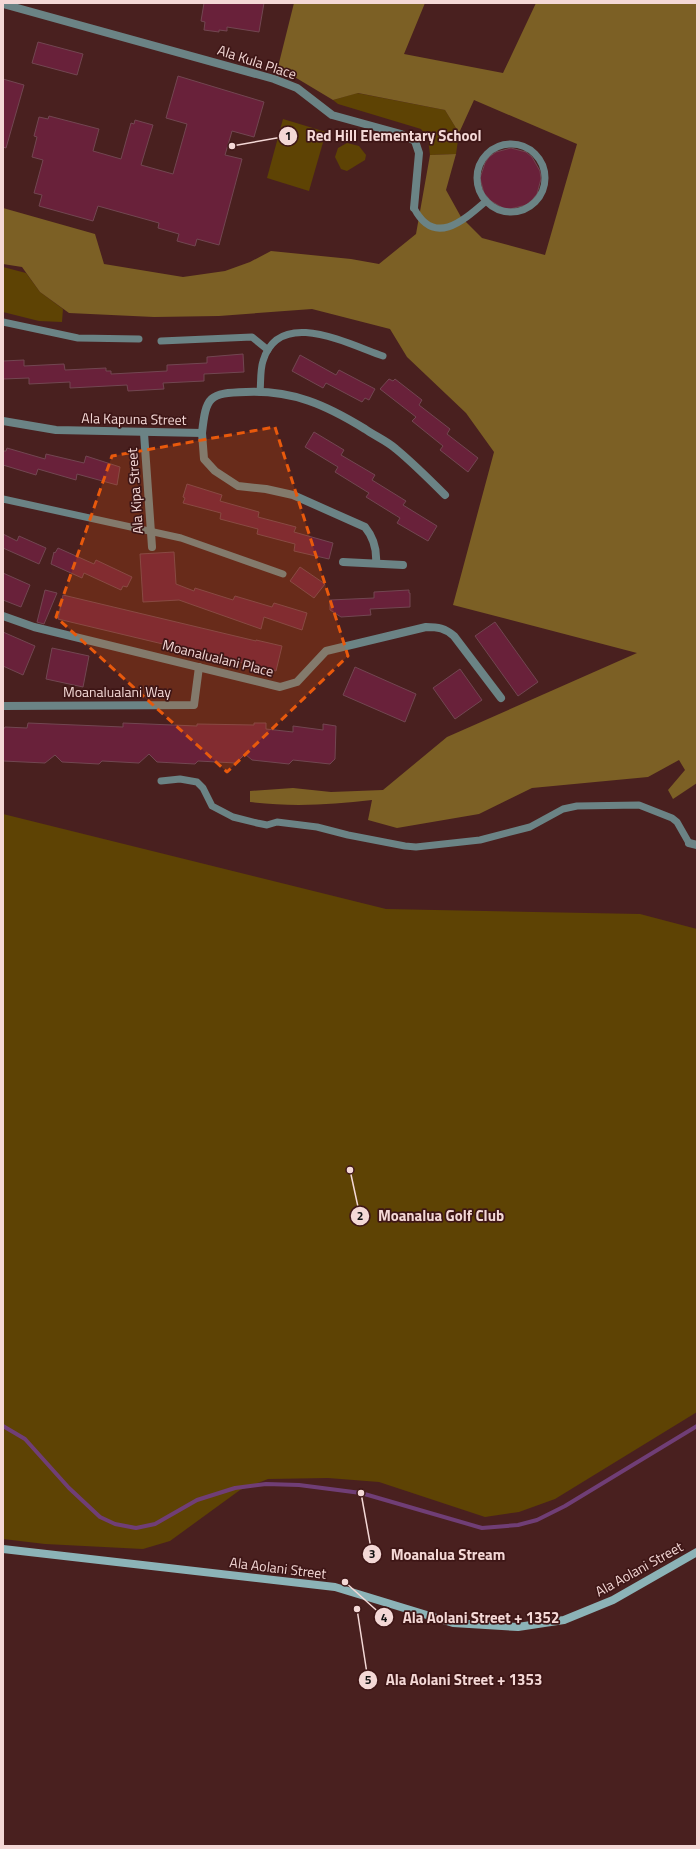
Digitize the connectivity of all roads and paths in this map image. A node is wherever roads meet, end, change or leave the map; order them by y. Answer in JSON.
{"nodes":[{"id":1,"x":3,"y":4,"type":"edge"},
{"id":2,"x":486,"y":201,"type":"junction"},
{"id":3,"x":414,"y":208,"type":"joint"},
{"id":4,"x":3,"y":322,"type":"edge"},
{"id":5,"x":139,"y":339,"type":"dead end"},
{"id":6,"x":161,"y":341,"type":"dead end"},
{"id":7,"x":268,"y":350,"type":"junction"},
{"id":8,"x":383,"y":356,"type":"dead end"},
{"id":9,"x":260,"y":392,"type":"junction"},
{"id":10,"x":3,"y":421,"type":"edge"},
{"id":11,"x":144,"y":433,"type":"junction"},
{"id":12,"x":202,"y":433,"type":"junction"},
{"id":13,"x":445,"y":495,"type":"dead end"},
{"id":14,"x":3,"y":498,"type":"edge"},
{"id":15,"x":151,"y":532,"type":"junction"},
{"id":16,"x":152,"y":547,"type":"dead end"},
{"id":17,"x":343,"y":562,"type":"dead end"},
{"id":18,"x":376,"y":563,"type":"junction"},
{"id":19,"x":404,"y":565,"type":"dead end"},
{"id":20,"x":283,"y":574,"type":"dead end"},
{"id":21,"x":3,"y":616,"type":"edge"},
{"id":22,"x":199,"y":667,"type":"junction"},
{"id":23,"x":501,"y":698,"type":"dead end"},
{"id":24,"x":3,"y":699,"type":"edge"},
{"id":25,"x":7,"y":706,"type":"edge"},
{"id":26,"x":161,"y":781,"type":"dead end"},
{"id":27,"x":693,"y":844,"type":"edge"},
{"id":28,"x":3,"y":1549,"type":"edge"},
{"id":29,"x":697,"y":1552,"type":"edge"}],
"edges":[{"from":1,"to":3,"type":"street","name":"Ala Kula Place"},
{"from":2,"to":2,"type":"lane"},
{"from":2,"to":3,"type":"lane","name":"Ala Kula Place"},
{"from":4,"to":5,"type":"lane"},
{"from":6,"to":7,"type":"lane"},
{"from":7,"to":8,"type":"lane"},
{"from":7,"to":9,"type":"lane"},
{"from":9,"to":12,"type":"street","name":"Ala Kapuna Street"},
{"from":9,"to":13,"type":"street","name":"Ala Kapuna Street"},
{"from":10,"to":11,"type":"street","name":"Ala Kapuna Street"},
{"from":11,"to":12,"type":"street","name":"Ala Kapuna Street"},
{"from":11,"to":15,"type":"street","name":"Ala Kipa Street"},
{"from":12,"to":18,"type":"street"},
{"from":14,"to":15,"type":"lane"},
{"from":15,"to":16,"type":"street","name":"Ala Kipa Street"},
{"from":15,"to":20,"type":"lane"},
{"from":17,"to":18,"type":"street"},
{"from":18,"to":19,"type":"street"},
{"from":21,"to":22,"type":"street","name":"Moanalualani Place"},
{"from":22,"to":23,"type":"street","name":"Moanalualani Place"},
{"from":22,"to":25,"type":"street","name":"Moanalualani Way"},
{"from":24,"to":25,"type":"street"},
{"from":26,"to":27,"type":"lane"},
{"from":28,"to":29,"type":"street","name":"Ala Aolani Street"}]}
